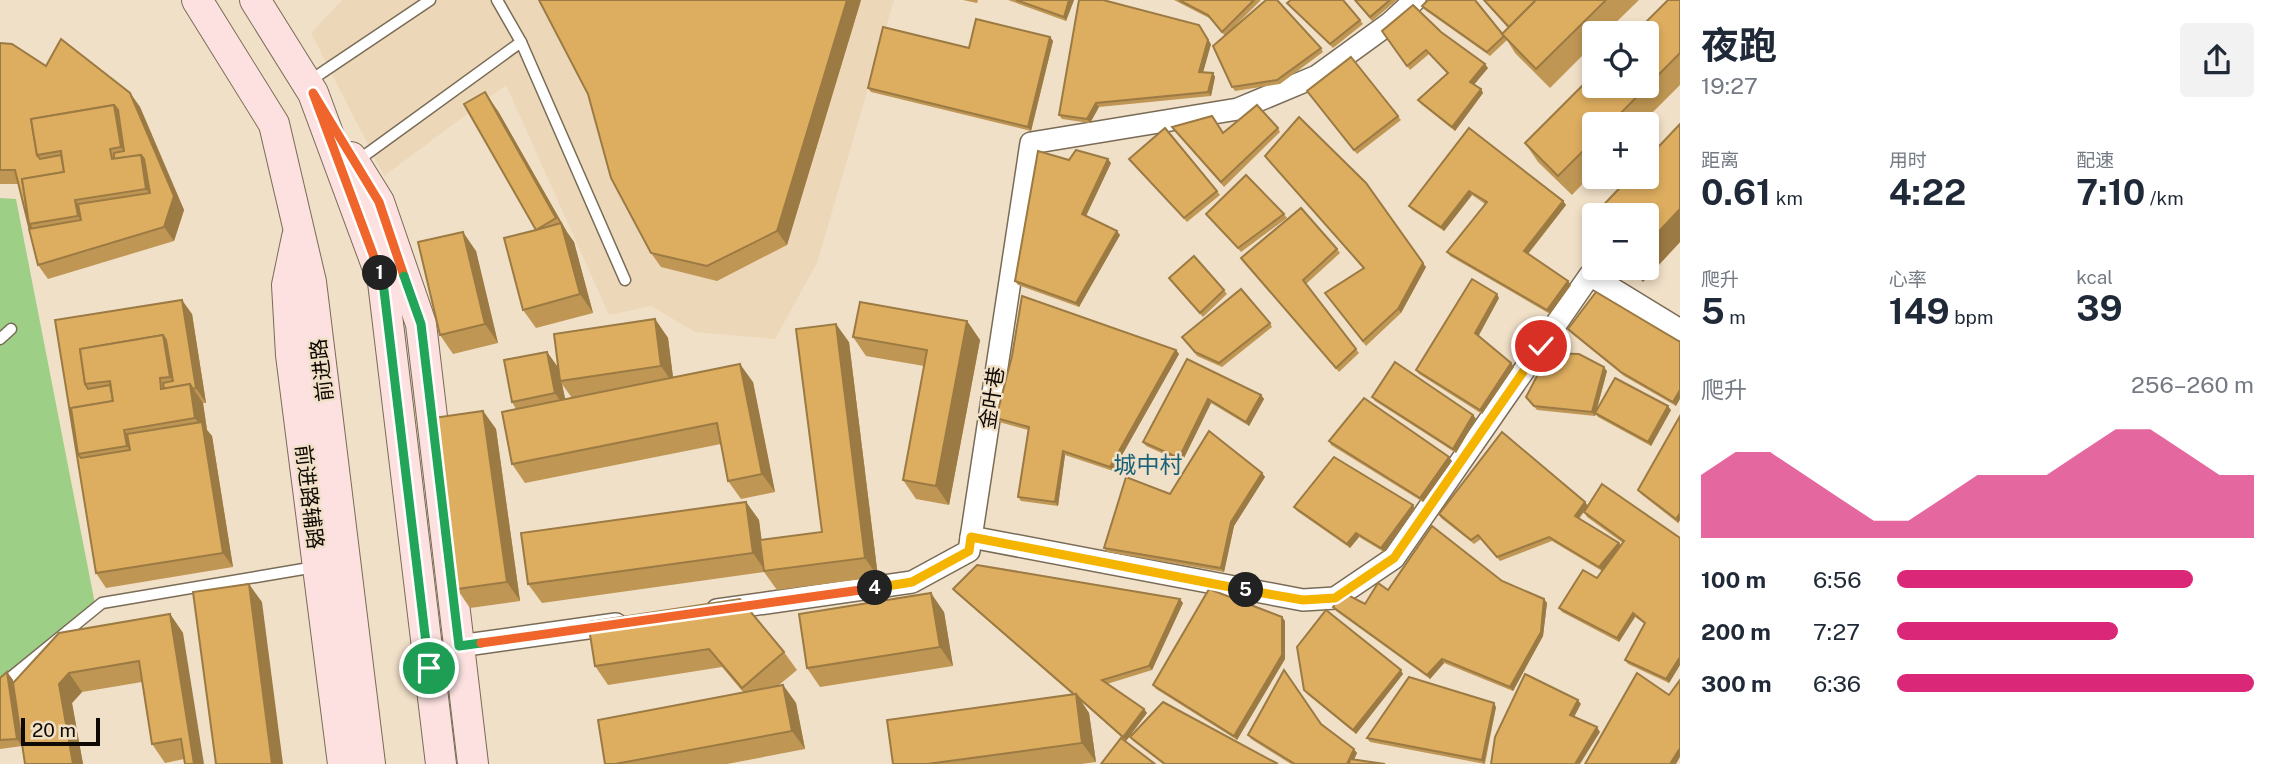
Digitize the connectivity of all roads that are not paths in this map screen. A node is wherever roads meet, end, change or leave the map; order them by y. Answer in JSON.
{"nodes":[{"id":1,"x":197,"y":0,"type":"edge"},
{"id":2,"x":255,"y":0,"type":"edge"},
{"id":3,"x":430,"y":0,"type":"edge"},
{"id":4,"x":497,"y":0,"type":"edge"},
{"id":5,"x":1415,"y":0,"type":"edge"},
{"id":6,"x":522,"y":42,"type":"junction"},
{"id":7,"x":310,"y":88,"type":"junction"},
{"id":8,"x":355,"y":163,"type":"junction"},
{"id":9,"x":625,"y":280,"type":"dead end"},
{"id":10,"x":11,"y":329,"type":"dead end"},
{"id":11,"x":1680,"y":330,"type":"edge"},
{"id":12,"x":0,"y":339,"type":"edge"},
{"id":13,"x":971,"y":537,"type":"junction"},
{"id":14,"x":331,"y":564,"type":"junction"},
{"id":15,"x":692,"y":613,"type":"edge"},
{"id":16,"x":638,"y":621,"type":"edge"},
{"id":17,"x":459,"y":646,"type":"junction"},
{"id":18,"x":0,"y":686,"type":"edge"},
{"id":19,"x":343,"y":764,"type":"edge"},
{"id":20,"x":370,"y":764,"type":"edge"},
{"id":21,"x":441,"y":764,"type":"edge"},
{"id":22,"x":473,"y":764,"type":"edge"}],
"edges":[{"from":1,"to":14,"type":"main road","name":"前进路"},
{"from":2,"to":7,"type":"main road"},
{"from":3,"to":7,"type":"lane"},
{"from":4,"to":6,"type":"lane"},
{"from":5,"to":13,"type":"street","name":"金叶巷"},
{"from":6,"to":8,"type":"lane"},
{"from":6,"to":9,"type":"lane"},
{"from":7,"to":8,"type":"main road"},
{"from":7,"to":21,"type":"main road"},
{"from":8,"to":17,"type":"main road"},
{"from":10,"to":12,"type":"lane"},
{"from":11,"to":13,"type":"street"},
{"from":13,"to":15,"type":"street"},
{"from":14,"to":18,"type":"lane"},
{"from":14,"to":19,"type":"main road","name":"前进路辅路"},
{"from":14,"to":20,"type":"main road","name":"前进路"},
{"from":16,"to":17,"type":"street"},
{"from":17,"to":22,"type":"main road"}]}
